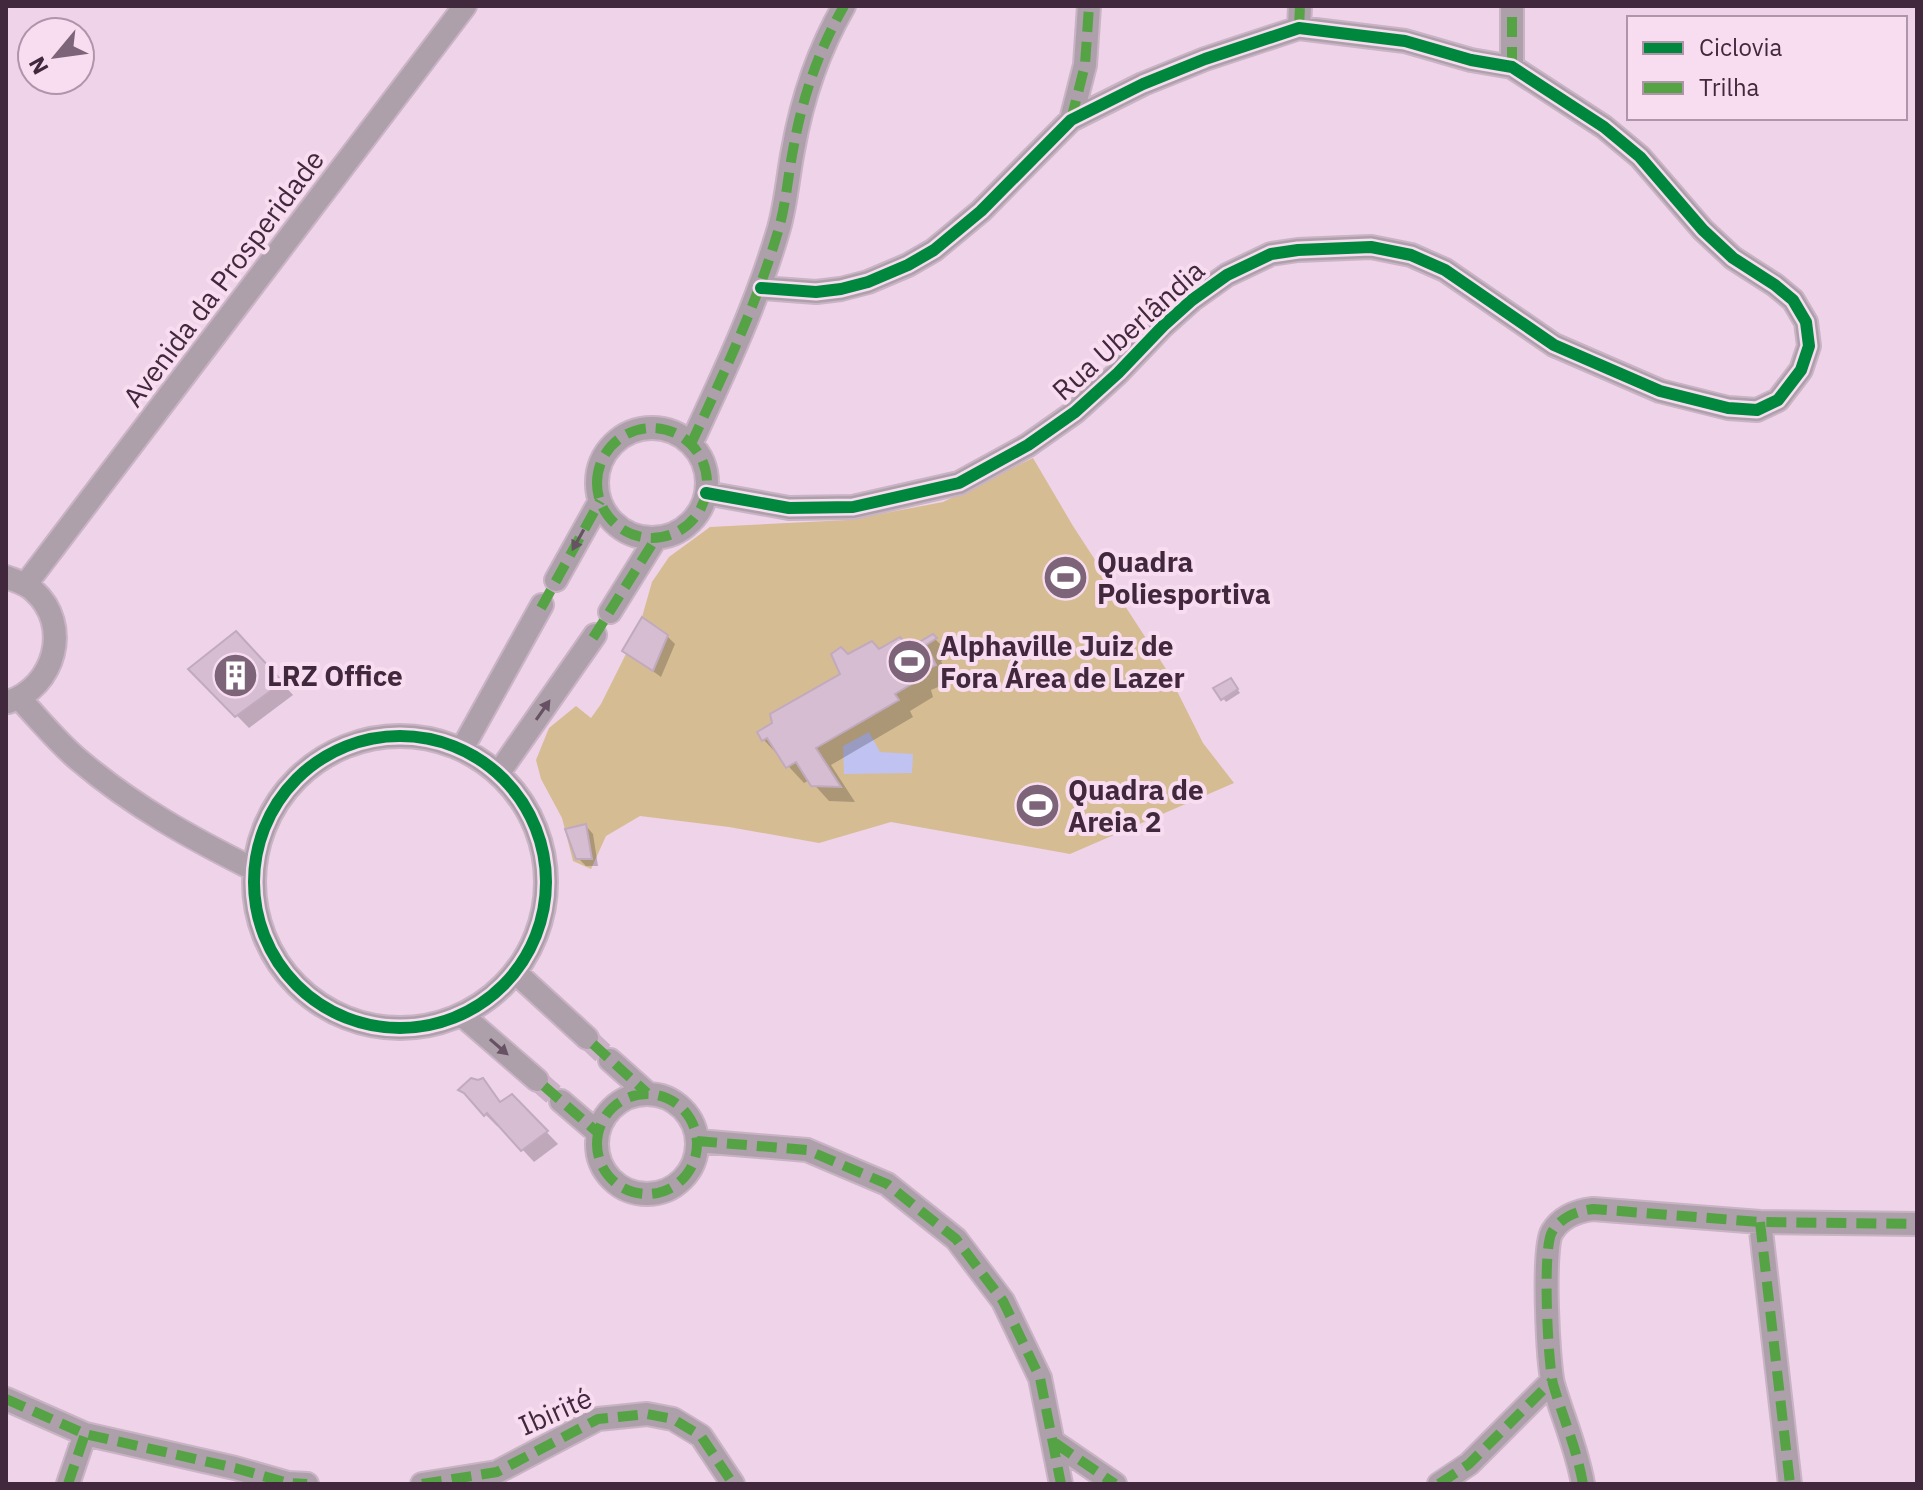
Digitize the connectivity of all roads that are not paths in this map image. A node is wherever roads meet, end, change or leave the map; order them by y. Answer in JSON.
{"nodes":[{"id":1,"x":465,"y":6,"type":"edge"},
{"id":2,"x":844,"y":6,"type":"edge"},
{"id":3,"x":1089,"y":6,"type":"edge"},
{"id":4,"x":1512,"y":6,"type":"edge"},
{"id":5,"x":1300,"y":17,"type":"edge"},
{"id":6,"x":1512,"y":67,"type":"junction"},
{"id":7,"x":1071,"y":120,"type":"junction"},
{"id":8,"x":761,"y":288,"type":"junction"},
{"id":9,"x":691,"y":444,"type":"junction"},
{"id":10,"x":706,"y":493,"type":"junction"},
{"id":11,"x":600,"y":501,"type":"junction"},
{"id":12,"x":656,"y":538,"type":"junction"},
{"id":13,"x":16,"y":580,"type":"edge"},
{"id":14,"x":556,"y":580,"type":"dead end"},
{"id":15,"x":542,"y":605,"type":"dead end"},
{"id":16,"x":610,"y":612,"type":"dead end"},
{"id":17,"x":595,"y":635,"type":"dead end"},
{"id":18,"x":13,"y":700,"type":"edge"},
{"id":19,"x":462,"y":749,"type":"junction"},
{"id":20,"x":498,"y":774,"type":"junction"},
{"id":21,"x":253,"y":869,"type":"junction"},
{"id":22,"x":515,"y":972,"type":"junction"},
{"id":23,"x":462,"y":1015,"type":"junction"},
{"id":24,"x":587,"y":1038,"type":"tunnel mouth"},
{"id":25,"x":610,"y":1060,"type":"tunnel mouth"},
{"id":26,"x":537,"y":1080,"type":"tunnel mouth"},
{"id":27,"x":647,"y":1093,"type":"junction"},
{"id":28,"x":561,"y":1101,"type":"tunnel mouth"},
{"id":29,"x":597,"y":1132,"type":"junction"},
{"id":30,"x":697,"y":1141,"type":"junction"},
{"id":31,"x":1760,"y":1222,"type":"junction"},
{"id":32,"x":1917,"y":1224,"type":"edge"},
{"id":33,"x":1552,"y":1381,"type":"junction"},
{"id":34,"x":6,"y":1399,"type":"edge"},
{"id":35,"x":85,"y":1434,"type":"junction"},
{"id":36,"x":1055,"y":1443,"type":"junction"},
{"id":37,"x":498,"y":1478,"type":"edge"},
{"id":38,"x":68,"y":1484,"type":"edge"},
{"id":39,"x":295,"y":1484,"type":"edge"},
{"id":40,"x":422,"y":1484,"type":"edge"},
{"id":41,"x":733,"y":1484,"type":"edge"},
{"id":42,"x":1061,"y":1484,"type":"edge"},
{"id":43,"x":1115,"y":1484,"type":"edge"},
{"id":44,"x":1439,"y":1484,"type":"edge"},
{"id":45,"x":1583,"y":1484,"type":"edge"},
{"id":46,"x":1790,"y":1484,"type":"edge"}],
"edges":[{"from":1,"to":13,"type":"street","name":"Avenida da Prosperidade"},
{"from":2,"to":8,"type":"street"},
{"from":3,"to":7,"type":"street"},
{"from":4,"to":6,"type":"street"},
{"from":5,"to":6,"type":"street","name":"Rua Uberlândia"},
{"from":5,"to":7,"type":"street","name":"Rua Uberlândia"},
{"from":6,"to":10,"type":"street","name":"Rua Uberlândia"},
{"from":7,"to":8,"type":"street","name":"Rua Uberlândia"},
{"from":8,"to":9,"type":"street"},
{"from":9,"to":10,"type":"street"},
{"from":9,"to":11,"type":"street"},
{"from":10,"to":12,"type":"street"},
{"from":11,"to":12,"type":"street"},
{"from":11,"to":14,"type":"street","one_way":true},
{"from":12,"to":16,"type":"street"},
{"from":13,"to":18,"type":"street"},
{"from":15,"to":19,"type":"street"},
{"from":20,"to":17,"type":"street","one_way":true},
{"from":18,"to":21,"type":"street"},
{"from":19,"to":20,"type":"street"},
{"from":19,"to":21,"type":"street"},
{"from":20,"to":22,"type":"street"},
{"from":21,"to":23,"type":"street"},
{"from":22,"to":23,"type":"street"},
{"from":22,"to":24,"type":"street"},
{"from":23,"to":26,"type":"street","one_way":true},
{"from":25,"to":27,"type":"street"},
{"from":27,"to":29,"type":"street"},
{"from":27,"to":30,"type":"street"},
{"from":28,"to":29,"type":"street"},
{"from":29,"to":30,"type":"street"},
{"from":30,"to":36,"type":"street"},
{"from":31,"to":32,"type":"street"},
{"from":31,"to":33,"type":"street"},
{"from":31,"to":46,"type":"street"},
{"from":33,"to":44,"type":"street"},
{"from":33,"to":45,"type":"street"},
{"from":34,"to":35,"type":"street"},
{"from":35,"to":38,"type":"street"},
{"from":35,"to":39,"type":"street"},
{"from":36,"to":42,"type":"street"},
{"from":36,"to":43,"type":"street"},
{"from":37,"to":40,"type":"street","name":"Ibirité"},
{"from":37,"to":41,"type":"street","name":"Ibirité"}]}
